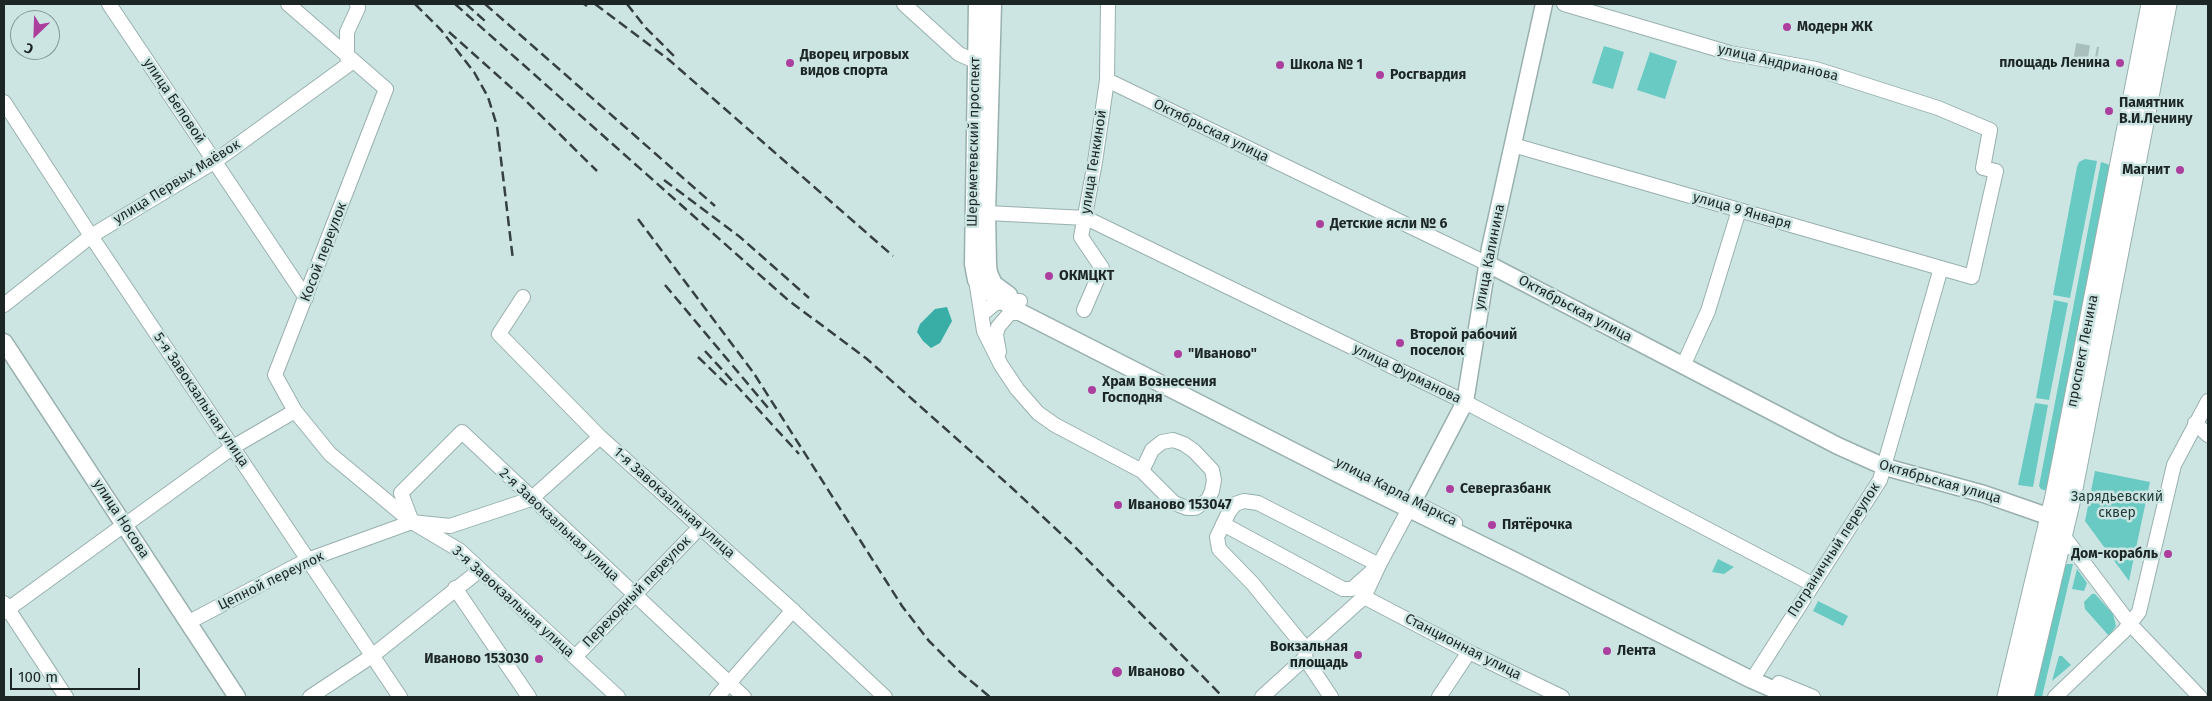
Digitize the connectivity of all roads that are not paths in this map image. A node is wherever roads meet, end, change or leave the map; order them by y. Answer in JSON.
{"nodes":[{"id":1,"x":109,"y":4,"type":"edge"},
{"id":2,"x":288,"y":4,"type":"edge"},
{"id":3,"x":357,"y":4,"type":"edge"},
{"id":4,"x":904,"y":4,"type":"edge"},
{"id":5,"x":976,"y":4,"type":"edge"},
{"id":6,"x":993,"y":4,"type":"edge"},
{"id":7,"x":1108,"y":4,"type":"edge"},
{"id":8,"x":1544,"y":4,"type":"edge"},
{"id":9,"x":1564,"y":4,"type":"edge"},
{"id":10,"x":2151,"y":4,"type":"edge"},
{"id":11,"x":2167,"y":4,"type":"edge"},
{"id":12,"x":350,"y":59,"type":"junction"},
{"id":13,"x":983,"y":62,"type":"junction"},
{"id":14,"x":1107,"y":80,"type":"junction"},
{"id":15,"x":4,"y":102,"type":"edge"},
{"id":16,"x":1513,"y":145,"type":"junction"},
{"id":17,"x":214,"y":162,"type":"junction"},
{"id":18,"x":1739,"y":210,"type":"junction"},
{"id":19,"x":987,"y":213,"type":"junction"},
{"id":20,"x":1086,"y":218,"type":"junction"},
{"id":21,"x":91,"y":236,"type":"junction"},
{"id":22,"x":1488,"y":264,"type":"junction"},
{"id":23,"x":1941,"y":268,"type":"junction"},
{"id":24,"x":1972,"y":277,"type":"joint"},
{"id":25,"x":984,"y":281,"type":"junction"},
{"id":26,"x":306,"y":298,"type":"junction"},
{"id":27,"x":523,"y":298,"type":"dead end"},
{"id":28,"x":4,"y":305,"type":"edge"},
{"id":29,"x":1015,"y":306,"type":"junction"},
{"id":30,"x":1084,"y":310,"type":"dead end"},
{"id":31,"x":982,"y":314,"type":"junction"},
{"id":32,"x":4,"y":342,"type":"edge"},
{"id":33,"x":4,"y":362,"type":"edge"},
{"id":34,"x":1001,"y":365,"type":"junction"},
{"id":35,"x":1683,"y":366,"type":"junction"},
{"id":36,"x":2208,"y":401,"type":"edge"},
{"id":37,"x":1465,"y":402,"type":"junction"},
{"id":38,"x":295,"y":411,"type":"junction"},
{"id":39,"x":2196,"y":423,"type":"junction"},
{"id":40,"x":2208,"y":435,"type":"edge"},
{"id":41,"x":600,"y":437,"type":"junction"},
{"id":42,"x":233,"y":447,"type":"junction"},
{"id":43,"x":1885,"y":467,"type":"junction"},
{"id":44,"x":1142,"y":471,"type":"junction"},
{"id":45,"x":531,"y":499,"type":"junction"},
{"id":46,"x":1411,"y":506,"type":"junction"},
{"id":47,"x":2050,"y":517,"type":"junction"},
{"id":48,"x":412,"y":522,"type":"junction"},
{"id":49,"x":1223,"y":524,"type":"junction"},
{"id":50,"x":700,"y":527,"type":"junction"},
{"id":51,"x":121,"y":528,"type":"junction"},
{"id":52,"x":2063,"y":535,"type":"junction"},
{"id":53,"x":307,"y":560,"type":"junction"},
{"id":54,"x":1379,"y":564,"type":"junction"},
{"id":55,"x":480,"y":570,"type":"junction"},
{"id":56,"x":1812,"y":584,"type":"junction"},
{"id":57,"x":455,"y":588,"type":"junction"},
{"id":58,"x":1343,"y":589,"type":"junction"},
{"id":59,"x":635,"y":596,"type":"junction"},
{"id":60,"x":1364,"y":597,"type":"junction"},
{"id":61,"x":5,"y":608,"type":"edge"},
{"id":62,"x":793,"y":610,"type":"junction"},
{"id":63,"x":184,"y":624,"type":"junction"},
{"id":64,"x":2130,"y":624,"type":"junction"},
{"id":65,"x":1331,"y":628,"type":"junction"},
{"id":66,"x":1469,"y":652,"type":"junction"},
{"id":67,"x":1306,"y":653,"type":"junction"},
{"id":68,"x":372,"y":656,"type":"junction"},
{"id":69,"x":575,"y":658,"type":"junction"},
{"id":70,"x":1754,"y":677,"type":"junction"},
{"id":71,"x":729,"y":684,"type":"junction"},
{"id":72,"x":66,"y":697,"type":"edge"},
{"id":73,"x":226,"y":697,"type":"edge"},
{"id":74,"x":237,"y":697,"type":"edge"},
{"id":75,"x":310,"y":697,"type":"edge"},
{"id":76,"x":400,"y":697,"type":"edge"},
{"id":77,"x":529,"y":697,"type":"edge"},
{"id":78,"x":618,"y":697,"type":"edge"},
{"id":79,"x":717,"y":697,"type":"edge"},
{"id":80,"x":744,"y":697,"type":"edge"},
{"id":81,"x":885,"y":697,"type":"edge"},
{"id":82,"x":1262,"y":697,"type":"edge"},
{"id":83,"x":1331,"y":697,"type":"edge"},
{"id":84,"x":1439,"y":697,"type":"edge"},
{"id":85,"x":1562,"y":697,"type":"edge"},
{"id":86,"x":1791,"y":697,"type":"edge"},
{"id":87,"x":1813,"y":697,"type":"edge"},
{"id":88,"x":2007,"y":697,"type":"edge"},
{"id":89,"x":2024,"y":697,"type":"edge"},
{"id":90,"x":2055,"y":697,"type":"edge"},
{"id":91,"x":2200,"y":697,"type":"edge"}],
"edges":[{"from":1,"to":17,"type":"street","name":"улица Беловой"},
{"from":2,"to":12,"type":"street"},
{"from":3,"to":12,"type":"street"},
{"from":4,"to":13,"type":"street"},
{"from":5,"to":13,"type":"main road","name":"Шереметевский проспект"},
{"from":6,"to":13,"type":"main road","name":"Шереметевский проспект"},
{"from":7,"to":14,"type":"street","name":"улица Генкиной"},
{"from":8,"to":16,"type":"main road","name":"улица Калинина"},
{"from":9,"to":24,"type":"street","name":"улица Андрианова"},
{"from":10,"to":47,"type":"highway","name":"проспект Ленина"},
{"from":11,"to":52,"type":"highway","name":"проспект Ленина"},
{"from":12,"to":17,"type":"street","name":"улица Первых Маёвок"},
{"from":12,"to":26,"type":"street","name":"Косой переулок"},
{"from":13,"to":19,"type":"main road","name":"Шереметевский проспект"},
{"from":13,"to":25,"type":"main road","name":"Шереметевский проспект"},
{"from":14,"to":20,"type":"street","name":"улица Генкиной"},
{"from":14,"to":22,"type":"street","name":"Октябрьская улица"},
{"from":15,"to":21,"type":"street","name":"5-я Завокзальная улица"},
{"from":16,"to":18,"type":"street","name":"улица 9 Января"},
{"from":16,"to":22,"type":"main road","name":"улица Калинина"},
{"from":17,"to":21,"type":"street","name":"улица Первых Маёвок"},
{"from":17,"to":26,"type":"street","name":"улица Беловой"},
{"from":18,"to":23,"type":"street","name":"улица 9 Января"},
{"from":18,"to":35,"type":"street"},
{"from":19,"to":20,"type":"street","name":"улица Фурманова"},
{"from":19,"to":25,"type":"main road","name":"Шереметевский проспект"},
{"from":20,"to":30,"type":"street","name":"улица Генкиной"},
{"from":20,"to":37,"type":"street","name":"улица Фурманова"},
{"from":21,"to":28,"type":"street","name":"улица Первых Маёвок"},
{"from":21,"to":42,"type":"street","name":"5-я Завокзальная улица"},
{"from":22,"to":35,"type":"main road","name":"Октябрьская улица"},
{"from":22,"to":37,"type":"main road","name":"улица Калинина"},
{"from":23,"to":24,"type":"street","name":"улица 9 Января"},
{"from":23,"to":43,"type":"street","name":"Пограничный переулок"},
{"from":25,"to":29,"type":"main road","name":"улица Карла Маркса"},
{"from":25,"to":31,"type":"street"},
{"from":26,"to":38,"type":"street","name":"Косой переулок"},
{"from":27,"to":41,"type":"street","name":"1-я Завокзальная улица"},
{"from":29,"to":31,"type":"street"},
{"from":29,"to":34,"type":"street"},
{"from":29,"to":46,"type":"main road","name":"улица Карла Маркса"},
{"from":31,"to":34,"type":"street"},
{"from":32,"to":51,"type":"main road","name":"улица Носова"},
{"from":33,"to":51,"type":"main road","name":"улица Носова"},
{"from":34,"to":44,"type":"street"},
{"from":35,"to":43,"type":"main road","name":"Октябрьская улица"},
{"from":36,"to":39,"type":"street"},
{"from":37,"to":46,"type":"main road","name":"улица Калинина"},
{"from":37,"to":56,"type":"street","name":"улица Фурманова"},
{"from":38,"to":42,"type":"street"},
{"from":38,"to":48,"type":"street","name":"3-я Завокзальная улица"},
{"from":39,"to":40,"type":"street"},
{"from":39,"to":64,"type":"street"},
{"from":41,"to":45,"type":"street"},
{"from":41,"to":50,"type":"street","name":"1-я Завокзальная улица"},
{"from":42,"to":51,"type":"street"},
{"from":42,"to":53,"type":"street","name":"5-я Завокзальная улица"},
{"from":43,"to":47,"type":"main road","name":"Октябрьская улица"},
{"from":43,"to":56,"type":"street","name":"Пограничный переулок"},
{"from":44,"to":44,"type":"street"},
{"from":45,"to":48,"type":"street"},
{"from":45,"to":48,"type":"street","name":"2-я Завокзальная улица"},
{"from":45,"to":59,"type":"street","name":"2-я Завокзальная улица"},
{"from":46,"to":54,"type":"street"},
{"from":46,"to":70,"type":"main road","name":"улица Карла Маркса"},
{"from":47,"to":52,"type":"street"},
{"from":47,"to":88,"type":"highway","name":"проспект Ленина"},
{"from":48,"to":53,"type":"street","name":"Цепной переулок"},
{"from":48,"to":55,"type":"street","name":"3-я Завокзальная улица"},
{"from":49,"to":54,"type":"street"},
{"from":49,"to":58,"type":"street"},
{"from":49,"to":67,"type":"street"},
{"from":50,"to":59,"type":"street","name":"Переходный переулок"},
{"from":50,"to":62,"type":"street","name":"1-я Завокзальная улица"},
{"from":51,"to":61,"type":"street"},
{"from":51,"to":63,"type":"main road","name":"улица Носова"},
{"from":52,"to":64,"type":"street"},
{"from":52,"to":89,"type":"highway","name":"проспект Ленина"},
{"from":53,"to":63,"type":"street","name":"Цепной переулок"},
{"from":53,"to":68,"type":"street","name":"5-я Завокзальная улица"},
{"from":54,"to":58,"type":"street"},
{"from":54,"to":60,"type":"street"},
{"from":55,"to":57,"type":"street"},
{"from":55,"to":69,"type":"street","name":"3-я Завокзальная улица"},
{"from":56,"to":70,"type":"street","name":"Пограничный переулок"},
{"from":57,"to":68,"type":"street"},
{"from":57,"to":77,"type":"street"},
{"from":58,"to":65,"type":"street"},
{"from":59,"to":69,"type":"street","name":"Переходный переулок"},
{"from":59,"to":71,"type":"street","name":"2-я Завокзальная улица"},
{"from":60,"to":65,"type":"street"},
{"from":60,"to":66,"type":"street","name":"Станционная улица"},
{"from":61,"to":72,"type":"street"},
{"from":62,"to":71,"type":"street"},
{"from":62,"to":81,"type":"street","name":"1-я Завокзальная улица"},
{"from":63,"to":73,"type":"main road","name":"улица Носова"},
{"from":63,"to":74,"type":"main road","name":"улица Носова"},
{"from":64,"to":90,"type":"street"},
{"from":64,"to":91,"type":"street"},
{"from":65,"to":67,"type":"street"},
{"from":66,"to":84,"type":"street"},
{"from":66,"to":85,"type":"street","name":"Станционная улица"},
{"from":67,"to":82,"type":"street"},
{"from":67,"to":83,"type":"street"},
{"from":68,"to":75,"type":"street"},
{"from":68,"to":76,"type":"street","name":"5-я Завокзальная улица"},
{"from":69,"to":78,"type":"street","name":"3-я Завокзальная улица"},
{"from":70,"to":86,"type":"main road","name":"улица Карла Маркса"},
{"from":70,"to":87,"type":"street","name":"улица Карла Маркса"},
{"from":71,"to":79,"type":"street"},
{"from":71,"to":80,"type":"street","name":"2-я Завокзальная улица"}]}
